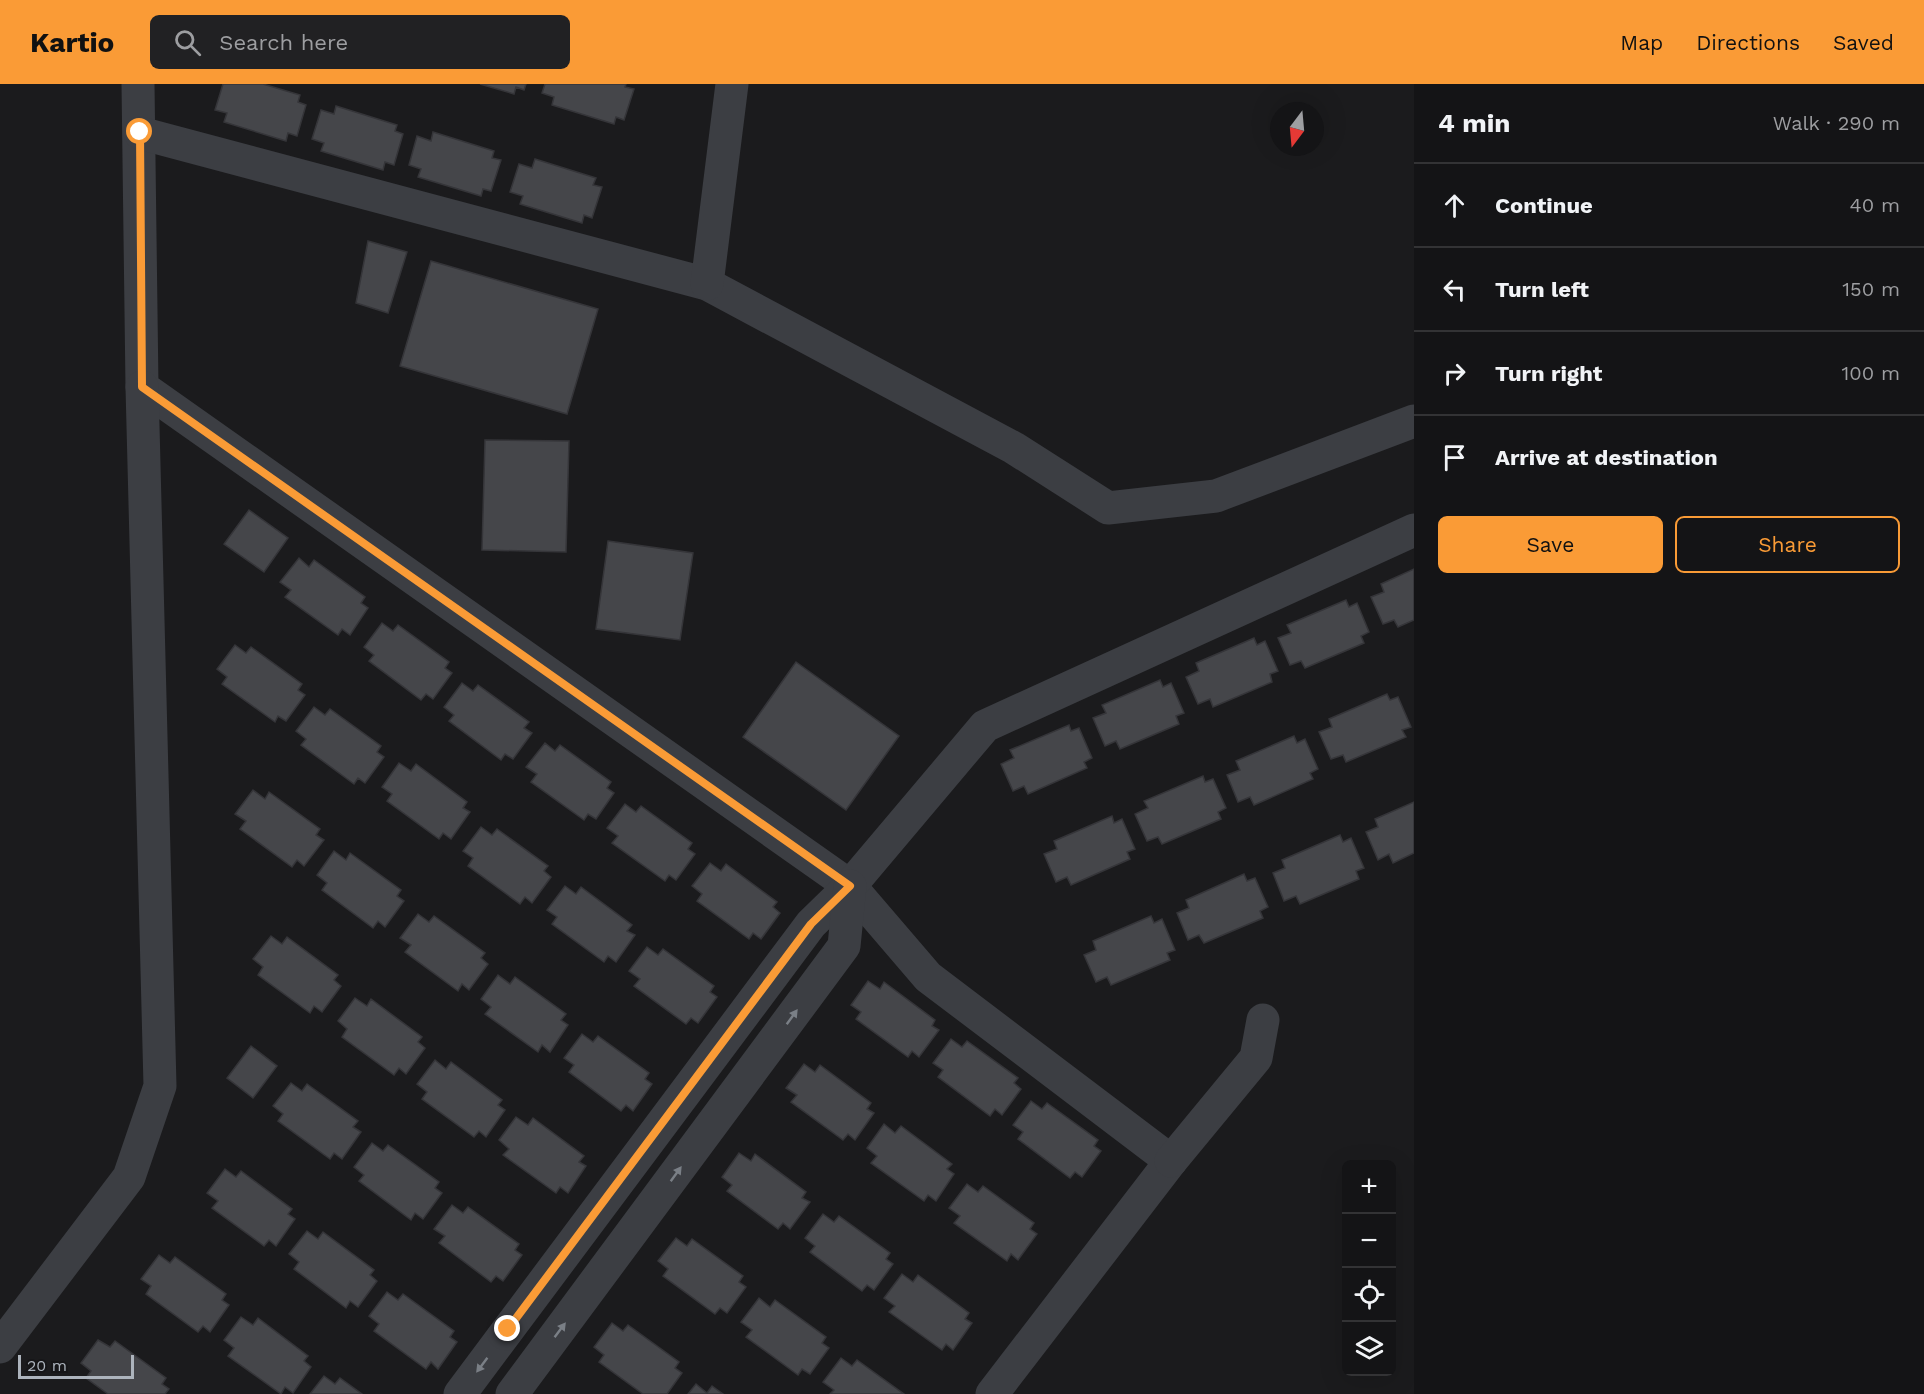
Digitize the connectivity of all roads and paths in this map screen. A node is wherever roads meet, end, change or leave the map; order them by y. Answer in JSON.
{"nodes":[{"id":1,"x":138,"y":84,"type":"edge"},
{"id":2,"x":732,"y":84,"type":"edge"},
{"id":3,"x":140,"y":132,"type":"junction"},
{"id":4,"x":707,"y":284,"type":"junction"},
{"id":5,"x":142,"y":387,"type":"junction"},
{"id":6,"x":1414,"y":421,"type":"edge"},
{"id":7,"x":1414,"y":530,"type":"edge"},
{"id":8,"x":850,"y":886,"type":"junction"},
{"id":9,"x":1263,"y":1020,"type":"dead end"},
{"id":10,"x":1171,"y":1161,"type":"junction"},
{"id":11,"x":0,"y":1347,"type":"edge"},
{"id":12,"x":460,"y":1394,"type":"edge"},
{"id":13,"x":512,"y":1394,"type":"edge"},
{"id":14,"x":992,"y":1394,"type":"edge"}],
"edges":[{"from":1,"to":3,"type":"street"},
{"from":2,"to":4,"type":"street"},
{"from":3,"to":4,"type":"street"},
{"from":3,"to":5,"type":"street"},
{"from":4,"to":6,"type":"street"},
{"from":5,"to":8,"type":"street"},
{"from":5,"to":11,"type":"street"},
{"from":7,"to":8,"type":"street"},
{"from":8,"to":10,"type":"street"},
{"from":8,"to":12,"type":"street","one_way":true},
{"from":13,"to":8,"type":"street","one_way":true},
{"from":9,"to":10,"type":"street"},
{"from":10,"to":14,"type":"street"}]}
